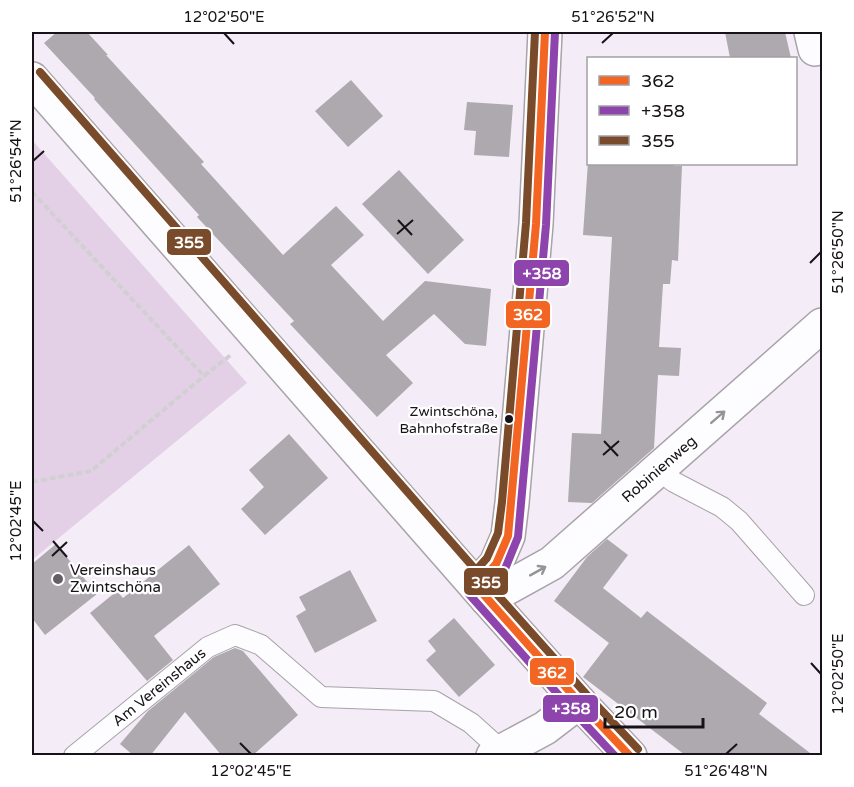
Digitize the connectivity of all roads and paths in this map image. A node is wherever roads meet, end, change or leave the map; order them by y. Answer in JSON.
{"nodes":[{"id":1,"x":545,"y":32,"type":"edge"},
{"id":2,"x":811,"y":32,"type":"edge"},
{"id":3,"x":822,"y":47,"type":"edge"},
{"id":4,"x":34,"y":86,"type":"edge"},
{"id":5,"x":32,"y":192,"type":"edge"},
{"id":6,"x":822,"y":325,"type":"edge"},
{"id":7,"x":256,"y":335,"type":"junction"},
{"id":8,"x":204,"y":376,"type":"junction"},
{"id":9,"x":658,"y":470,"type":"junction"},
{"id":10,"x":32,"y":482,"type":"edge"},
{"id":11,"x":482,"y":592,"type":"junction"},
{"id":12,"x":804,"y":595,"type":"dead end"},
{"id":13,"x":579,"y":702,"type":"junction"},
{"id":14,"x":498,"y":753,"type":"edge"},
{"id":15,"x":74,"y":756,"type":"edge"},
{"id":16,"x":630,"y":756,"type":"edge"}],
"edges":[{"from":1,"to":11,"type":"street"},
{"from":2,"to":3,"type":"street"},
{"from":4,"to":7,"type":"street"},
{"from":5,"to":8,"type":"path"},
{"from":9,"to":6,"type":"street","name":"Robinienweg","one_way":true},
{"from":7,"to":8,"type":"path"},
{"from":7,"to":11,"type":"street"},
{"from":8,"to":10,"type":"path"},
{"from":11,"to":9,"type":"street","name":"Robinienweg","one_way":true},
{"from":9,"to":12,"type":"lane"},
{"from":11,"to":13,"type":"street"},
{"from":13,"to":14,"type":"street"},
{"from":13,"to":16,"type":"street"},
{"from":14,"to":15,"type":"lane","name":"Am Vereinshaus"}]}
